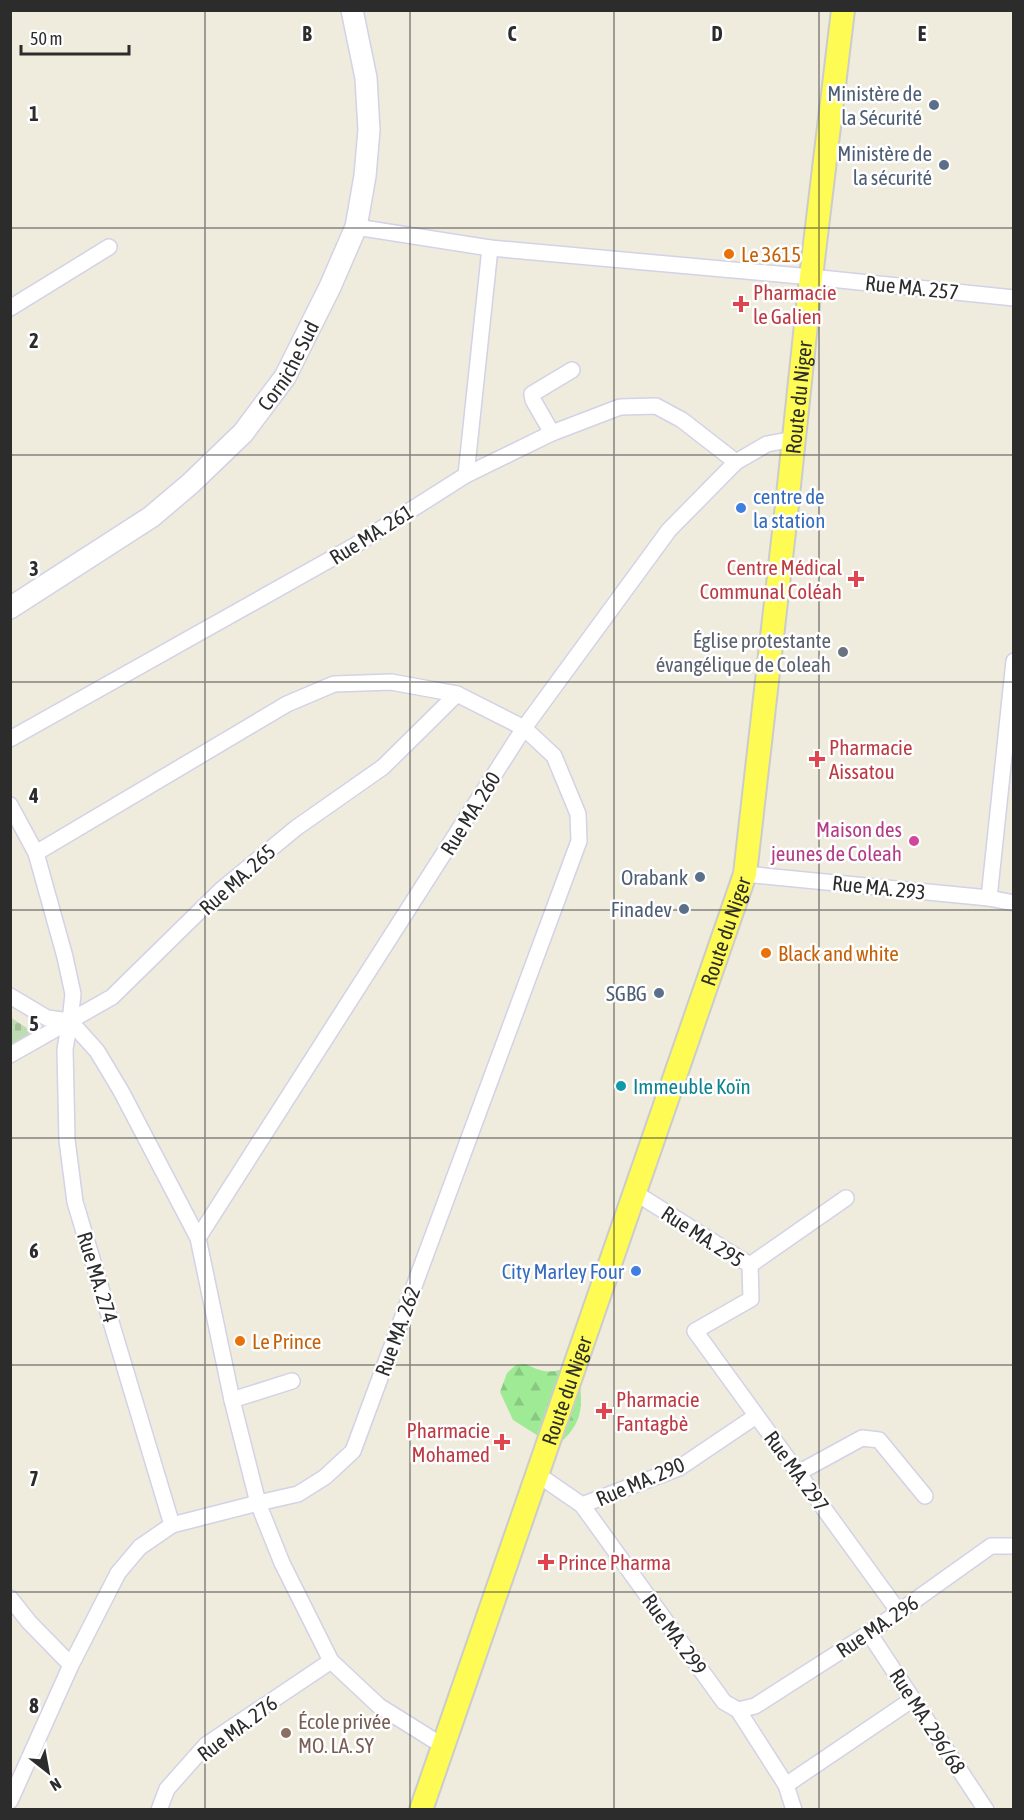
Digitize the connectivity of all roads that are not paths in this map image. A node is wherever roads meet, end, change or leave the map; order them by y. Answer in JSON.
{"nodes":[{"id":1,"x":352,"y":10,"type":"edge"},
{"id":2,"x":843,"y":10,"type":"edge"},
{"id":3,"x":356,"y":227,"type":"junction"},
{"id":4,"x":110,"y":247,"type":"dead end"},
{"id":5,"x":490,"y":248,"type":"junction"},
{"id":6,"x":811,"y":277,"type":"junction"},
{"id":7,"x":1014,"y":298,"type":"edge"},
{"id":8,"x":10,"y":308,"type":"edge"},
{"id":9,"x":572,"y":370,"type":"dead end"},
{"id":10,"x":552,"y":433,"type":"junction"},
{"id":11,"x":794,"y":439,"type":"junction"},
{"id":12,"x":736,"y":462,"type":"junction"},
{"id":13,"x":466,"y":475,"type":"junction"},
{"id":14,"x":10,"y":608,"type":"edge"},
{"id":15,"x":1014,"y":661,"type":"edge"},
{"id":16,"x":457,"y":694,"type":"junction"},
{"id":17,"x":524,"y":728,"type":"junction"},
{"id":18,"x":10,"y":739,"type":"edge"},
{"id":19,"x":10,"y":805,"type":"edge"},
{"id":20,"x":36,"y":853,"type":"junction"},
{"id":21,"x":745,"y":874,"type":"junction"},
{"id":22,"x":989,"y":898,"type":"junction"},
{"id":23,"x":1014,"y":903,"type":"edge"},
{"id":24,"x":10,"y":996,"type":"edge"},
{"id":25,"x":70,"y":1021,"type":"junction"},
{"id":26,"x":10,"y":1055,"type":"edge"},
{"id":27,"x":634,"y":1192,"type":"junction"},
{"id":28,"x":846,"y":1198,"type":"dead end"},
{"id":29,"x":198,"y":1238,"type":"junction"},
{"id":30,"x":750,"y":1265,"type":"junction"},
{"id":31,"x":695,"y":1331,"type":"joint"},
{"id":32,"x":292,"y":1381,"type":"dead end"},
{"id":33,"x":232,"y":1400,"type":"junction"},
{"id":34,"x":756,"y":1416,"type":"junction"},
{"id":35,"x":798,"y":1473,"type":"junction"},
{"id":36,"x":537,"y":1474,"type":"junction"},
{"id":37,"x":925,"y":1496,"type":"dead end"},
{"id":38,"x":258,"y":1503,"type":"junction"},
{"id":39,"x":582,"y":1505,"type":"junction"},
{"id":40,"x":172,"y":1525,"type":"junction"},
{"id":41,"x":1014,"y":1546,"type":"edge"},
{"id":42,"x":10,"y":1598,"type":"edge"},
{"id":43,"x":899,"y":1612,"type":"junction"},
{"id":44,"x":869,"y":1633,"type":"junction"},
{"id":45,"x":331,"y":1661,"type":"junction"},
{"id":46,"x":71,"y":1665,"type":"junction"},
{"id":47,"x":913,"y":1699,"type":"junction"},
{"id":48,"x":738,"y":1710,"type":"junction"},
{"id":49,"x":443,"y":1746,"type":"junction"},
{"id":50,"x":16,"y":1774,"type":"edge"},
{"id":51,"x":786,"y":1785,"type":"junction"},
{"id":52,"x":10,"y":1802,"type":"edge"},
{"id":53,"x":159,"y":1809,"type":"edge"},
{"id":54,"x":421,"y":1809,"type":"edge"},
{"id":55,"x":794,"y":1809,"type":"edge"},
{"id":56,"x":986,"y":1809,"type":"edge"}],
"edges":[{"from":1,"to":3,"type":"main road","name":"Corniche Sud"},
{"from":2,"to":6,"type":"main road","name":"Route du Niger"},
{"from":3,"to":5,"type":"street","name":"Rue MA. 257"},
{"from":3,"to":14,"type":"main road","name":"Corniche Sud"},
{"from":4,"to":8,"type":"street"},
{"from":5,"to":6,"type":"street","name":"Rue MA. 257"},
{"from":5,"to":13,"type":"street"},
{"from":6,"to":7,"type":"street","name":"Rue MA. 257"},
{"from":6,"to":11,"type":"main road","name":"Route du Niger"},
{"from":9,"to":10,"type":"street"},
{"from":10,"to":12,"type":"street","name":"Rue MA. 261"},
{"from":10,"to":13,"type":"street","name":"Rue MA. 261"},
{"from":11,"to":12,"type":"street","name":"Rue MA. 260"},
{"from":11,"to":21,"type":"main road","name":"Route du Niger"},
{"from":12,"to":17,"type":"street","name":"Rue MA. 260"},
{"from":13,"to":18,"type":"street","name":"Rue MA. 261"},
{"from":15,"to":22,"type":"street"},
{"from":16,"to":17,"type":"street","name":"Rue MA. 262"},
{"from":16,"to":20,"type":"street","name":"Rue MA. 262"},
{"from":16,"to":25,"type":"street","name":"Rue MA. 265"},
{"from":17,"to":29,"type":"street","name":"Rue MA. 260"},
{"from":17,"to":38,"type":"street","name":"Rue MA. 262"},
{"from":19,"to":20,"type":"street","name":"Rue MA. 274"},
{"from":20,"to":25,"type":"street","name":"Rue MA. 274"},
{"from":21,"to":22,"type":"street","name":"Rue MA. 293"},
{"from":21,"to":27,"type":"main road","name":"Route du Niger"},
{"from":22,"to":23,"type":"street","name":"Rue MA. 293"},
{"from":24,"to":25,"type":"street"},
{"from":25,"to":26,"type":"street","name":"Rue MA. 265"},
{"from":25,"to":29,"type":"street"},
{"from":25,"to":40,"type":"street","name":"Rue MA. 274"},
{"from":27,"to":30,"type":"street","name":"Rue MA. 295"},
{"from":27,"to":36,"type":"main road","name":"Route du Niger"},
{"from":28,"to":30,"type":"street"},
{"from":29,"to":33,"type":"street"},
{"from":30,"to":31,"type":"street","name":"Rue MA. 295"},
{"from":31,"to":34,"type":"street","name":"Rue MA. 297"},
{"from":32,"to":33,"type":"street"},
{"from":33,"to":38,"type":"street"},
{"from":34,"to":35,"type":"street","name":"Rue MA. 297"},
{"from":34,"to":39,"type":"street","name":"Rue MA. 290"},
{"from":35,"to":37,"type":"street"},
{"from":35,"to":43,"type":"street","name":"Rue MA. 297"},
{"from":36,"to":39,"type":"street","name":"Rue MA. 299"},
{"from":36,"to":49,"type":"main road","name":"Route du Niger"},
{"from":38,"to":40,"type":"street","name":"Rue MA. 262"},
{"from":38,"to":45,"type":"street"},
{"from":39,"to":48,"type":"street","name":"Rue MA. 299"},
{"from":40,"to":46,"type":"street","name":"Rue MA. 262"},
{"from":41,"to":43,"type":"street","name":"Rue MA. 296"},
{"from":42,"to":46,"type":"street"},
{"from":43,"to":44,"type":"street","name":"Rue MA. 296"},
{"from":44,"to":47,"type":"street","name":"Rue MA. 296/68"},
{"from":44,"to":48,"type":"street","name":"Rue MA. 296"},
{"from":45,"to":49,"type":"street"},
{"from":45,"to":53,"type":"street","name":"Rue MA. 276"},
{"from":46,"to":50,"type":"street","name":"Rue MA. 262"},
{"from":47,"to":51,"type":"street"},
{"from":47,"to":56,"type":"street","name":"Rue MA. 296/68"},
{"from":48,"to":51,"type":"street","name":"Rue MA. 299"},
{"from":49,"to":54,"type":"main road","name":"Route du Niger"},
{"from":50,"to":52,"type":"street","name":"Rue MA. 262"},
{"from":51,"to":55,"type":"street","name":"Rue MA. 299"}]}
